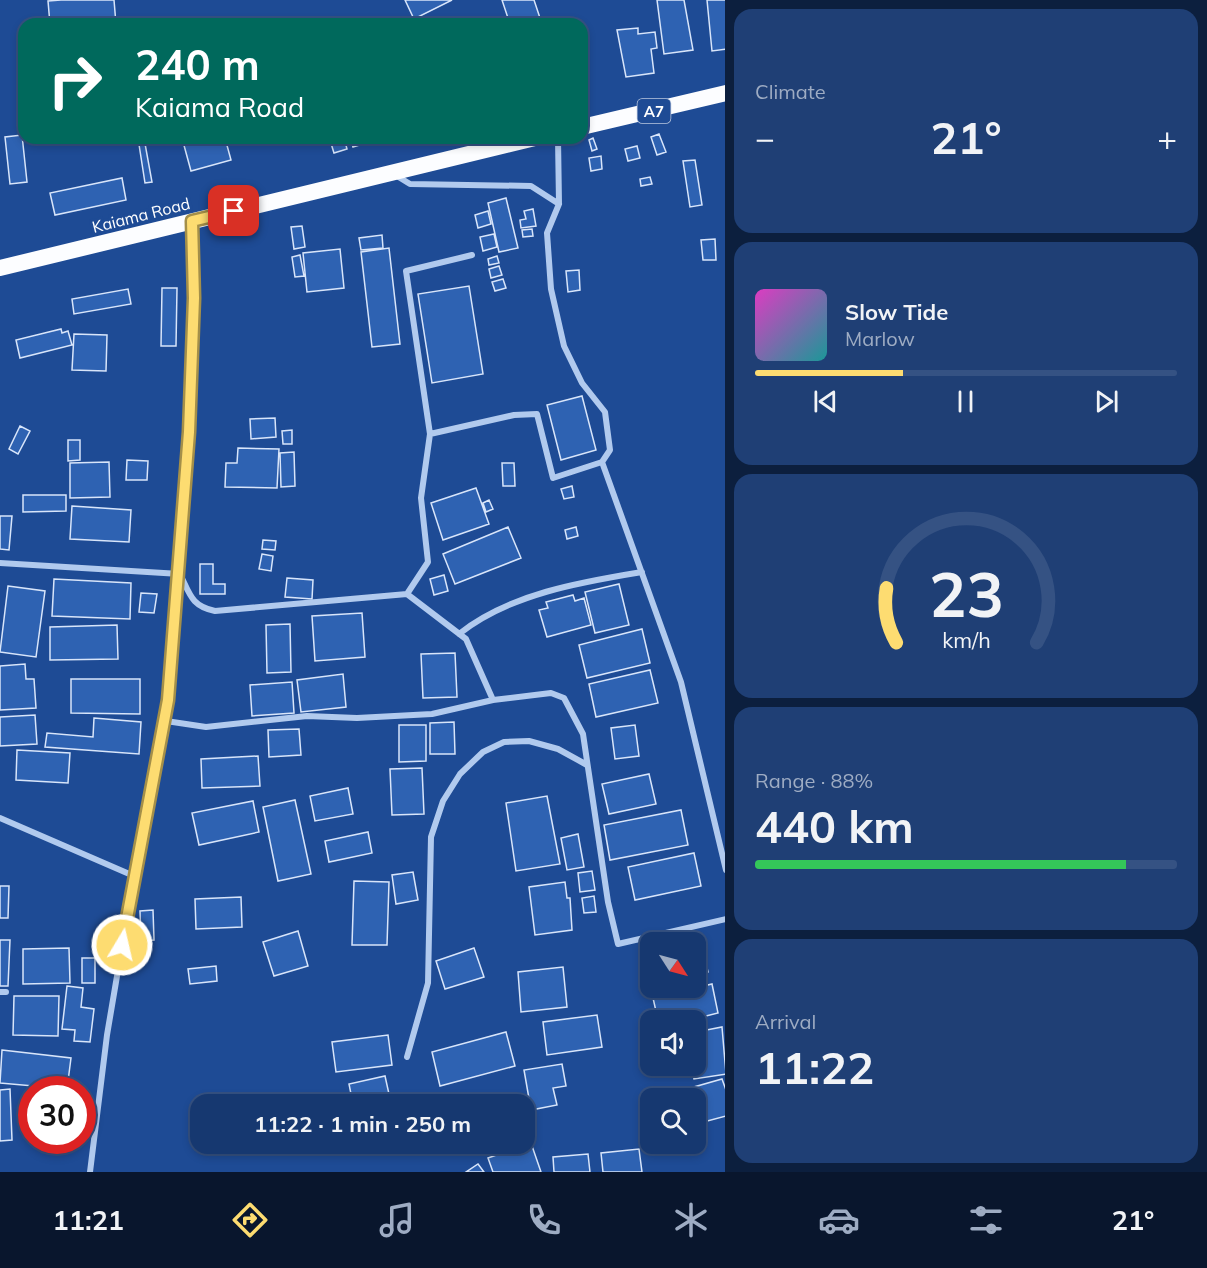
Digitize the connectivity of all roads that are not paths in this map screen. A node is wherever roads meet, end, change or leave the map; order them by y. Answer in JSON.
{"nodes":[{"id":1,"x":725,"y":93,"type":"edge"},
{"id":2,"x":588,"y":126,"type":"edge"},
{"id":3,"x":509,"y":144,"type":"edge"},
{"id":4,"x":558,"y":144,"type":"edge"},
{"id":5,"x":390,"y":172,"type":"junction"},
{"id":6,"x":559,"y":204,"type":"junction"},
{"id":7,"x":192,"y":221,"type":"junction"},
{"id":8,"x":472,"y":255,"type":"dead end"},
{"id":9,"x":0,"y":268,"type":"edge"},
{"id":10,"x":430,"y":434,"type":"junction"},
{"id":11,"x":602,"y":462,"type":"junction"},
{"id":12,"x":0,"y":563,"type":"edge"},
{"id":13,"x":642,"y":572,"type":"junction"},
{"id":14,"x":180,"y":574,"type":"junction"},
{"id":15,"x":407,"y":594,"type":"junction"},
{"id":16,"x":459,"y":634,"type":"junction"},
{"id":17,"x":493,"y":700,"type":"junction"},
{"id":18,"x":166,"y":721,"type":"junction"},
{"id":19,"x":587,"y":765,"type":"junction"},
{"id":20,"x":0,"y":818,"type":"edge"},
{"id":21,"x":725,"y":866,"type":"edge"},
{"id":22,"x":134,"y":876,"type":"junction"},
{"id":23,"x":725,"y":919,"type":"edge"},
{"id":24,"x":407,"y":1057,"type":"dead end"},
{"id":25,"x":90,"y":1172,"type":"edge"}],
"edges":[{"from":1,"to":2,"type":"highway","number":"A7"},
{"from":3,"to":5,"type":"highway","name":"Kaiama Road"},
{"from":4,"to":6,"type":"street"},
{"from":5,"to":6,"type":"street"},
{"from":5,"to":7,"type":"highway","name":"Kaiama Road"},
{"from":6,"to":11,"type":"street"},
{"from":7,"to":9,"type":"highway","name":"Kaiama Road"},
{"from":7,"to":14,"type":"street"},
{"from":8,"to":10,"type":"street"},
{"from":10,"to":11,"type":"street"},
{"from":10,"to":15,"type":"street"},
{"from":11,"to":13,"type":"street"},
{"from":12,"to":14,"type":"street"},
{"from":13,"to":16,"type":"street"},
{"from":13,"to":21,"type":"street"},
{"from":14,"to":15,"type":"street"},
{"from":14,"to":18,"type":"street"},
{"from":15,"to":16,"type":"street"},
{"from":16,"to":17,"type":"street"},
{"from":17,"to":18,"type":"street"},
{"from":17,"to":19,"type":"street"},
{"from":18,"to":22,"type":"street"},
{"from":19,"to":23,"type":"street"},
{"from":19,"to":24,"type":"street"},
{"from":20,"to":22,"type":"street"},
{"from":22,"to":25,"type":"street"}]}
